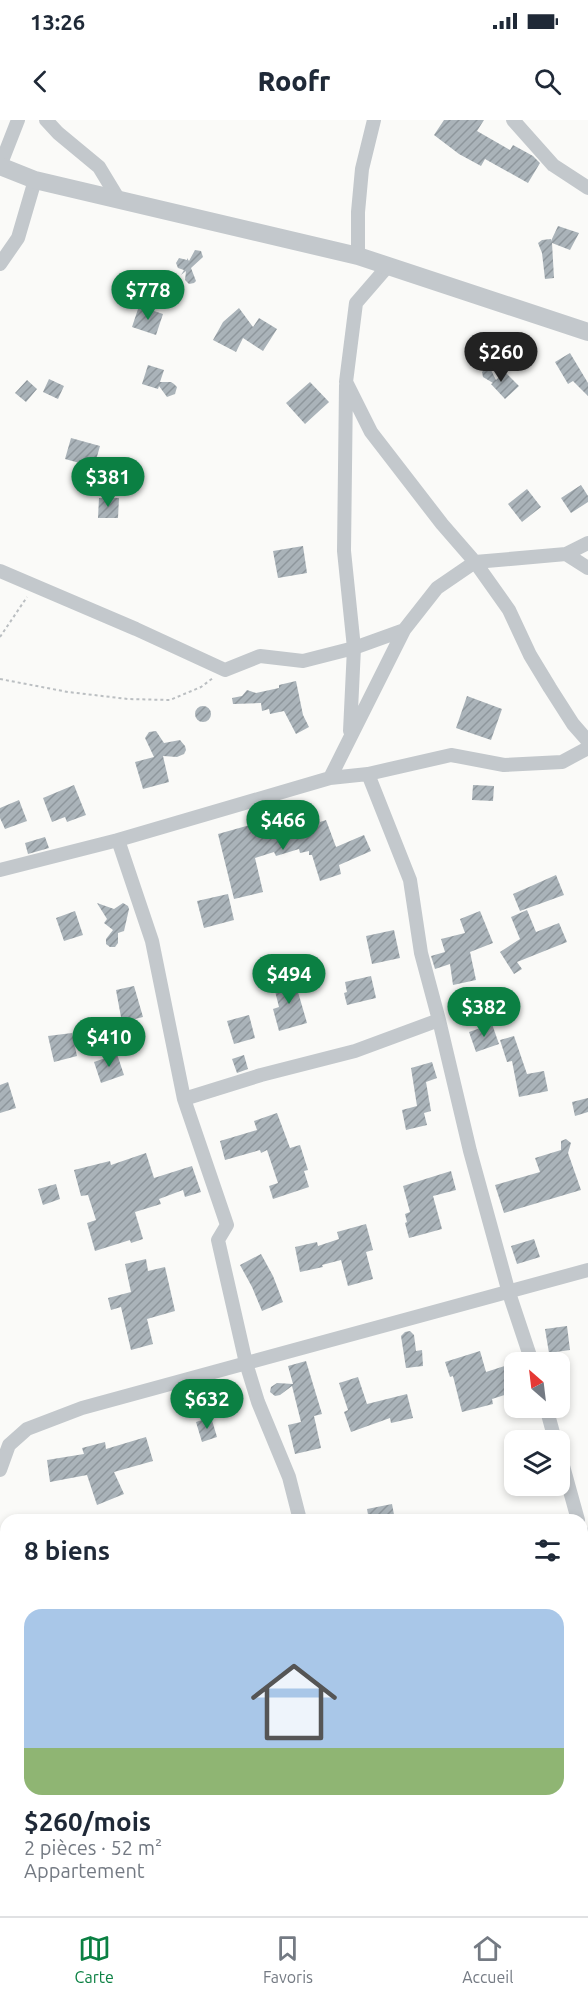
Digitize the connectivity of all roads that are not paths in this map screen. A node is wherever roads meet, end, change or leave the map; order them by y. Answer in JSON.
{"nodes":[{"id":1,"x":18,"y":120,"type":"edge"},
{"id":2,"x":46,"y":120,"type":"edge"},
{"id":3,"x":374,"y":120,"type":"edge"},
{"id":4,"x":513,"y":120,"type":"edge"},
{"id":5,"x":0,"y":166,"type":"edge"},
{"id":6,"x":35,"y":180,"type":"junction"},
{"id":7,"x":588,"y":188,"type":"edge"},
{"id":8,"x":119,"y":200,"type":"junction"},
{"id":9,"x":358,"y":256,"type":"junction"},
{"id":10,"x":0,"y":264,"type":"edge"},
{"id":11,"x":388,"y":266,"type":"junction"},
{"id":12,"x":588,"y":332,"type":"edge"},
{"id":13,"x":346,"y":382,"type":"junction"},
{"id":14,"x":588,"y":543,"type":"edge"},
{"id":15,"x":566,"y":554,"type":"junction"},
{"id":16,"x":475,"y":562,"type":"junction"},
{"id":17,"x":588,"y":568,"type":"edge"},
{"id":18,"x":0,"y":571,"type":"edge"},
{"id":19,"x":404,"y":630,"type":"junction"},
{"id":20,"x":354,"y":648,"type":"junction"},
{"id":21,"x":350,"y":736,"type":"junction"},
{"id":22,"x":588,"y":741,"type":"edge"},
{"id":23,"x":588,"y":748,"type":"edge"},
{"id":24,"x":368,"y":774,"type":"junction"},
{"id":25,"x":330,"y":778,"type":"junction"},
{"id":26,"x":118,"y":840,"type":"junction"},
{"id":27,"x":0,"y":870,"type":"edge"},
{"id":28,"x":439,"y":1020,"type":"junction"},
{"id":29,"x":184,"y":1099,"type":"junction"},
{"id":30,"x":588,"y":1270,"type":"edge"},
{"id":31,"x":509,"y":1293,"type":"junction"},
{"id":32,"x":529,"y":1352,"type":"edge"},
{"id":33,"x":246,"y":1363,"type":"junction"},
{"id":34,"x":0,"y":1470,"type":"edge"},
{"id":35,"x":570,"y":1491,"type":"edge"},
{"id":36,"x":298,"y":1514,"type":"edge"},
{"id":37,"x":576,"y":1514,"type":"edge"}],
"edges":[{"from":1,"to":5,"type":"street"},
{"from":2,"to":8,"type":"street"},
{"from":3,"to":9,"type":"street"},
{"from":4,"to":7,"type":"street"},
{"from":5,"to":6,"type":"street"},
{"from":6,"to":8,"type":"street"},
{"from":6,"to":10,"type":"street"},
{"from":8,"to":9,"type":"street"},
{"from":9,"to":11,"type":"street"},
{"from":11,"to":12,"type":"street"},
{"from":11,"to":13,"type":"street"},
{"from":13,"to":16,"type":"street"},
{"from":13,"to":20,"type":"street"},
{"from":14,"to":15,"type":"street"},
{"from":15,"to":16,"type":"street"},
{"from":15,"to":17,"type":"street"},
{"from":16,"to":19,"type":"street"},
{"from":16,"to":22,"type":"street"},
{"from":18,"to":20,"type":"street"},
{"from":19,"to":20,"type":"street"},
{"from":19,"to":21,"type":"street"},
{"from":20,"to":21,"type":"street"},
{"from":21,"to":25,"type":"street"},
{"from":23,"to":24,"type":"street"},
{"from":24,"to":25,"type":"street"},
{"from":24,"to":28,"type":"street"},
{"from":25,"to":26,"type":"street"},
{"from":26,"to":27,"type":"street"},
{"from":26,"to":29,"type":"street"},
{"from":28,"to":29,"type":"street"},
{"from":28,"to":31,"type":"street"},
{"from":29,"to":33,"type":"street"},
{"from":30,"to":31,"type":"street"},
{"from":31,"to":32,"type":"street"},
{"from":31,"to":33,"type":"street"},
{"from":33,"to":34,"type":"street"},
{"from":33,"to":36,"type":"street"},
{"from":35,"to":37,"type":"street"}]}
